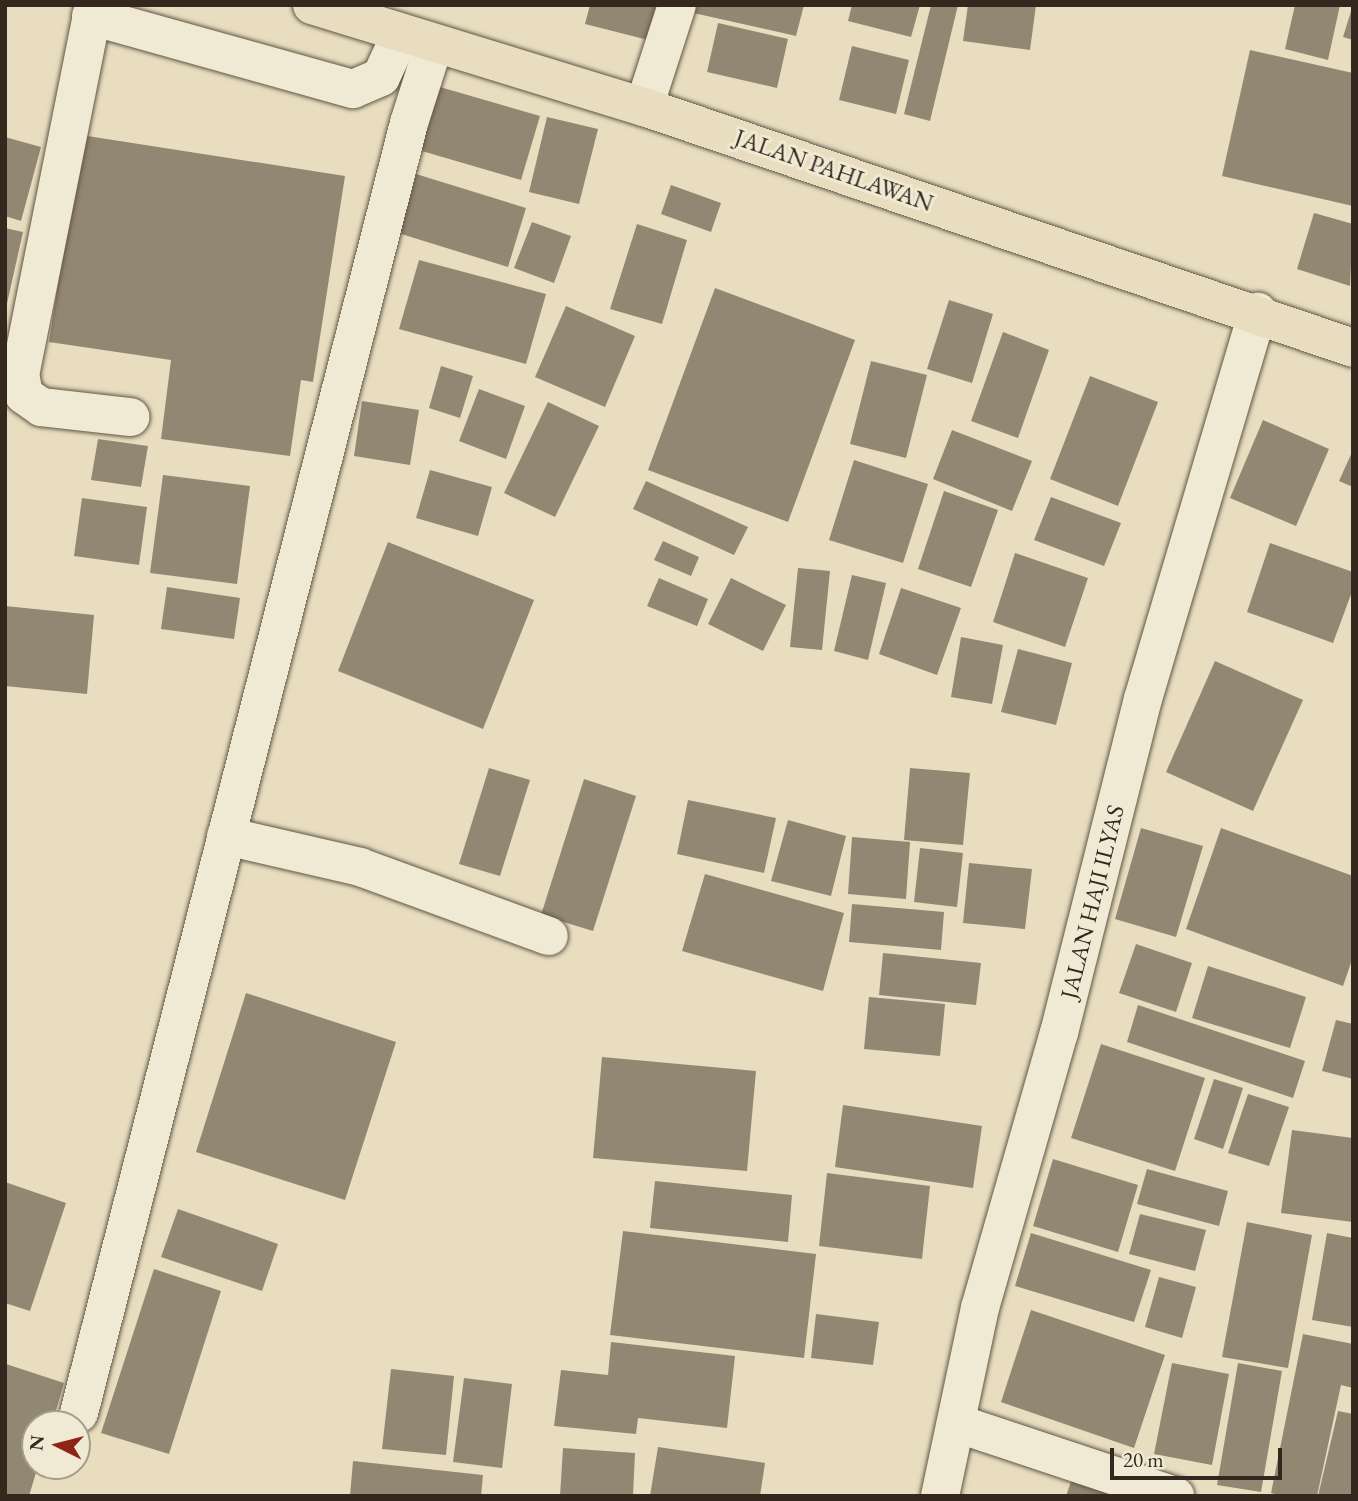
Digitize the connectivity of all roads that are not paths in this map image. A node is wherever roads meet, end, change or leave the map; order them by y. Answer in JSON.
{"nodes":[{"id":1,"x":312,"y":5,"type":"edge"},
{"id":2,"x":677,"y":5,"type":"edge"},
{"id":3,"x":93,"y":11,"type":"edge"},
{"id":4,"x":417,"y":39,"type":"junction"},
{"id":5,"x":644,"y":107,"type":"junction"},
{"id":6,"x":1258,"y":312,"type":"junction"},
{"id":7,"x":1353,"y":348,"type":"edge"},
{"id":8,"x":130,"y":417,"type":"dead end"},
{"id":9,"x":226,"y":836,"type":"junction"},
{"id":10,"x":549,"y":936,"type":"dead end"},
{"id":11,"x":80,"y":1410,"type":"edge"},
{"id":12,"x":956,"y":1423,"type":"junction"},
{"id":13,"x":940,"y":1496,"type":"edge"},
{"id":14,"x":1175,"y":1496,"type":"edge"}],
"edges":[{"from":1,"to":4,"type":"main road","name":"JALAN PAHLAWAN"},
{"from":2,"to":5,"type":"street"},
{"from":3,"to":4,"type":"street"},
{"from":3,"to":8,"type":"street"},
{"from":4,"to":5,"type":"main road","name":"JALAN PAHLAWAN"},
{"from":4,"to":9,"type":"street"},
{"from":5,"to":6,"type":"main road","name":"JALAN PAHLAWAN"},
{"from":6,"to":7,"type":"main road","name":"JALAN PAHLAWAN"},
{"from":6,"to":12,"type":"street","name":"JALAN HAJI ILYAS"},
{"from":9,"to":10,"type":"street"},
{"from":9,"to":11,"type":"street"},
{"from":12,"to":13,"type":"street","name":"JALAN HAJI ILYAS"},
{"from":12,"to":14,"type":"street"}]}
